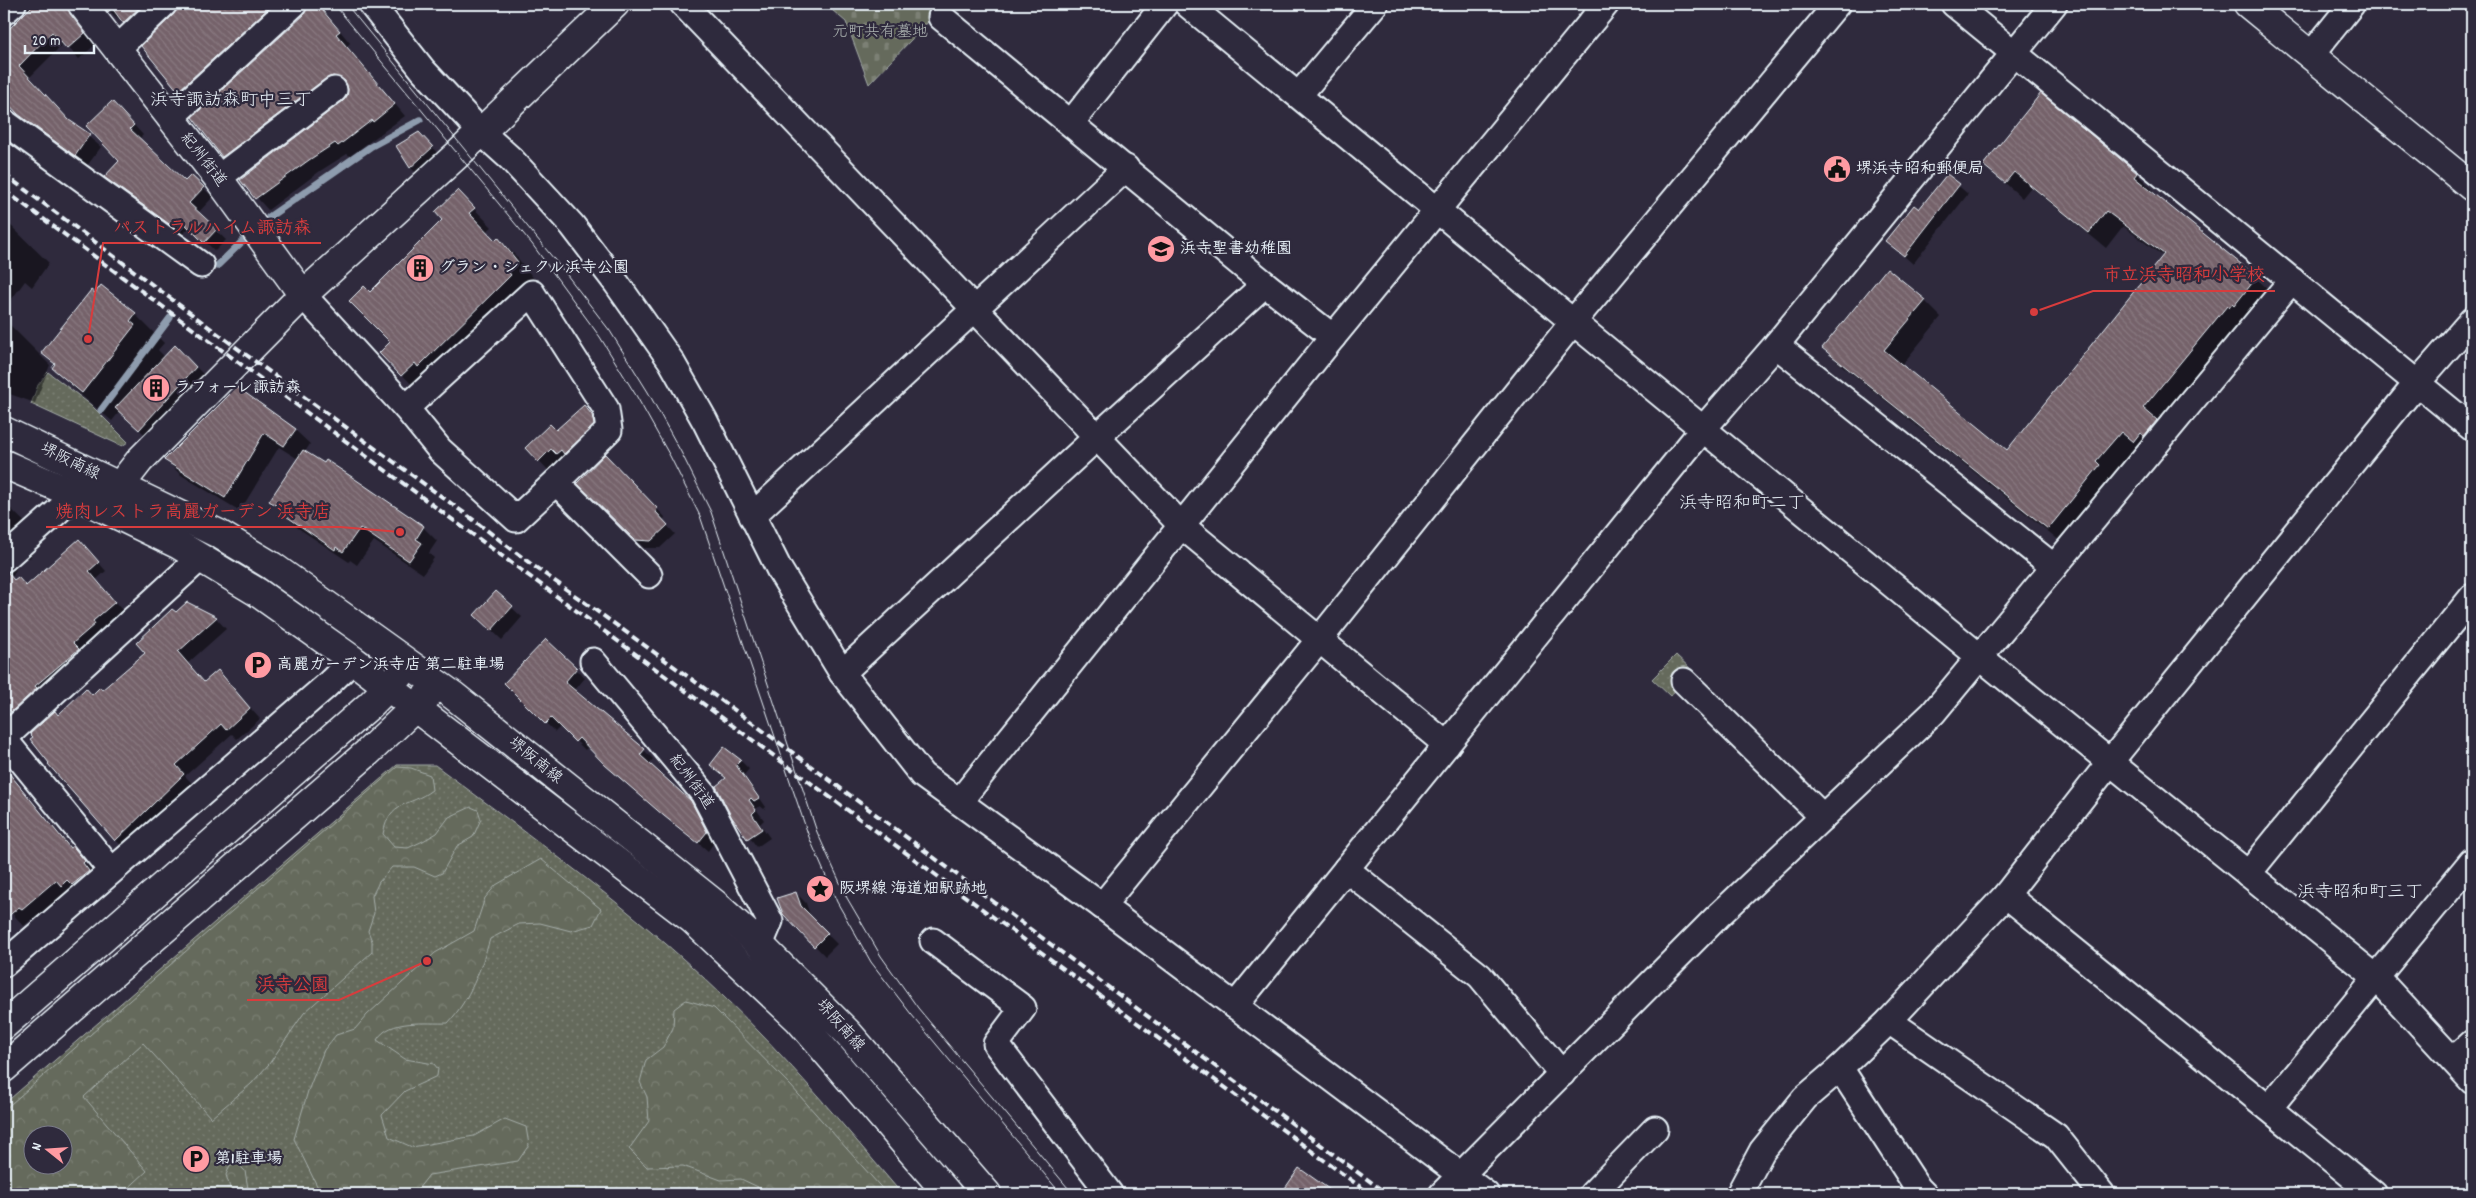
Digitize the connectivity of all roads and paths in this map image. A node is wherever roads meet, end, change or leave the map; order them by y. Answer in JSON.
{"nodes":[{"id":1,"x":13,"y":4,"type":"edge"},
{"id":2,"x":82,"y":4,"type":"edge"},
{"id":3,"x":164,"y":4,"type":"edge"},
{"id":4,"x":294,"y":4,"type":"edge"},
{"id":5,"x":371,"y":4,"type":"edge"},
{"id":6,"x":615,"y":4,"type":"edge"},
{"id":7,"x":683,"y":4,"type":"edge"},
{"id":8,"x":1165,"y":4,"type":"edge"},
{"id":9,"x":1187,"y":4,"type":"edge"},
{"id":10,"x":1375,"y":4,"type":"edge"},
{"id":11,"x":1606,"y":4,"type":"edge"},
{"id":12,"x":1837,"y":4,"type":"edge"},
{"id":13,"x":1954,"y":4,"type":"edge"},
{"id":14,"x":2054,"y":4,"type":"edge"},
{"id":15,"x":2248,"y":4,"type":"edge"},
{"id":16,"x":2352,"y":4,"type":"edge"},
{"id":17,"x":4,"y":12,"type":"edge"},
{"id":18,"x":941,"y":17,"type":"dead end"},
{"id":19,"x":117,"y":49,"type":"junction"},
{"id":20,"x":2014,"y":54,"type":"junction"},
{"id":21,"x":2311,"y":55,"type":"junction"},
{"id":22,"x":334,"y":90,"type":"dead end"},
{"id":23,"x":1298,"y":95,"type":"junction"},
{"id":24,"x":170,"y":118,"type":"junction"},
{"id":25,"x":4,"y":122,"type":"edge"},
{"id":26,"x":1072,"y":123,"type":"junction"},
{"id":27,"x":481,"y":132,"type":"junction"},
{"id":28,"x":1126,"y":168,"type":"junction"},
{"id":29,"x":218,"y":178,"type":"junction"},
{"id":30,"x":2472,"y":187,"type":"edge"},
{"id":31,"x":1438,"y":210,"type":"junction"},
{"id":32,"x":201,"y":265,"type":"dead end"},
{"id":33,"x":2292,"y":280,"type":"junction"},
{"id":34,"x":1266,"y":284,"type":"junction"},
{"id":35,"x":303,"y":295,"type":"junction"},
{"id":36,"x":976,"y":310,"type":"junction"},
{"id":37,"x":2472,"y":320,"type":"edge"},
{"id":38,"x":1572,"y":322,"type":"junction"},
{"id":39,"x":1333,"y":337,"type":"junction"},
{"id":40,"x":1776,"y":345,"type":"junction"},
{"id":41,"x":2417,"y":383,"type":"junction"},
{"id":42,"x":406,"y":408,"type":"junction"},
{"id":43,"x":2472,"y":428,"type":"edge"},
{"id":44,"x":1703,"y":429,"type":"junction"},
{"id":45,"x":4,"y":431,"type":"edge"},
{"id":46,"x":1097,"y":436,"type":"junction"},
{"id":47,"x":4,"y":464,"type":"edge"},
{"id":48,"x":556,"y":482,"type":"junction"},
{"id":49,"x":120,"y":486,"type":"junction"},
{"id":50,"x":76,"y":495,"type":"junction"},
{"id":51,"x":103,"y":508,"type":"junction"},
{"id":52,"x":752,"y":516,"type":"junction"},
{"id":53,"x":1182,"y":526,"type":"junction"},
{"id":54,"x":200,"y":558,"type":"junction"},
{"id":55,"x":4,"y":559,"type":"edge"},
{"id":56,"x":2054,"y":567,"type":"junction"},
{"id":57,"x":649,"y":575,"type":"dead end"},
{"id":58,"x":2472,"y":597,"type":"edge"},
{"id":59,"x":1319,"y":640,"type":"junction"},
{"id":60,"x":1980,"y":656,"type":"junction"},
{"id":61,"x":353,"y":660,"type":"junction"},
{"id":62,"x":593,"y":661,"type":"dead end"},
{"id":63,"x":411,"y":664,"type":"junction"},
{"id":64,"x":842,"y":673,"type":"junction"},
{"id":65,"x":1684,"y":681,"type":"dead end"},
{"id":66,"x":439,"y":684,"type":"junction"},
{"id":67,"x":389,"y":687,"type":"junction"},
{"id":68,"x":416,"y":709,"type":"junction"},
{"id":69,"x":4,"y":738,"type":"edge"},
{"id":70,"x":1447,"y":745,"type":"junction"},
{"id":71,"x":2110,"y":762,"type":"junction"},
{"id":72,"x":959,"y":802,"type":"junction"},
{"id":73,"x":1823,"y":817,"type":"junction"},
{"id":74,"x":2472,"y":861,"type":"edge"},
{"id":75,"x":1346,"y":869,"type":"junction"},
{"id":76,"x":111,"y":870,"type":"junction"},
{"id":77,"x":2248,"y":874,"type":"junction"},
{"id":78,"x":2006,"y":895,"type":"junction"},
{"id":79,"x":1102,"y":906,"type":"junction"},
{"id":80,"x":933,"y":941,"type":"dead end"},
{"id":81,"x":760,"y":945,"type":"junction"},
{"id":82,"x":4,"y":964,"type":"edge"},
{"id":83,"x":2378,"y":978,"type":"junction"},
{"id":84,"x":1235,"y":1006,"type":"junction"},
{"id":85,"x":1889,"y":1021,"type":"junction"},
{"id":86,"x":4,"y":1025,"type":"edge"},
{"id":87,"x":2472,"y":1043,"type":"edge"},
{"id":88,"x":2452,"y":1060,"type":"junction"},
{"id":89,"x":4,"y":1068,"type":"edge"},
{"id":90,"x":1840,"y":1068,"type":"junction"},
{"id":91,"x":1562,"y":1074,"type":"junction"},
{"id":92,"x":2472,"y":1081,"type":"edge"},
{"id":93,"x":2269,"y":1108,"type":"junction"},
{"id":94,"x":1655,"y":1129,"type":"dead end"},
{"id":95,"x":1462,"y":1176,"type":"junction"},
{"id":96,"x":1916,"y":1192,"type":"edge"},
{"id":97,"x":948,"y":1194,"type":"edge"},
{"id":98,"x":987,"y":1194,"type":"edge"},
{"id":99,"x":1110,"y":1194,"type":"edge"},
{"id":100,"x":1442,"y":1194,"type":"edge"},
{"id":101,"x":1486,"y":1194,"type":"edge"},
{"id":102,"x":1592,"y":1194,"type":"edge"},
{"id":103,"x":1739,"y":1194,"type":"edge"},
{"id":104,"x":2102,"y":1194,"type":"edge"},
{"id":105,"x":2374,"y":1194,"type":"edge"}],
"edges":[{"from":1,"to":17,"type":"street"},
{"from":2,"to":19,"type":"street","name":"紀州街道"},
{"from":3,"to":19,"type":"street"},
{"from":4,"to":24,"type":"street"},
{"from":5,"to":27,"type":"street"},
{"from":6,"to":27,"type":"street"},
{"from":7,"to":36,"type":"street"},
{"from":8,"to":26,"type":"street"},
{"from":9,"to":23,"type":"street"},
{"from":10,"to":23,"type":"street"},
{"from":11,"to":31,"type":"street"},
{"from":12,"to":38,"type":"street"},
{"from":13,"to":20,"type":"street"},
{"from":14,"to":20,"type":"street"},
{"from":15,"to":21,"type":"street"},
{"from":16,"to":21,"type":"street"},
{"from":18,"to":26,"type":"street"},
{"from":19,"to":24,"type":"street","name":"紀州街道"},
{"from":20,"to":33,"type":"street"},
{"from":20,"to":40,"type":"street"},
{"from":21,"to":30,"type":"street"},
{"from":22,"to":29,"type":"street"},
{"from":23,"to":31,"type":"street"},
{"from":24,"to":29,"type":"street","name":"紀州街道"},
{"from":25,"to":32,"type":"street"},
{"from":26,"to":28,"type":"street"},
{"from":27,"to":35,"type":"street"},
{"from":27,"to":52,"type":"street"},
{"from":28,"to":34,"type":"street"},
{"from":28,"to":36,"type":"street"},
{"from":29,"to":35,"type":"street","name":"紀州街道"},
{"from":31,"to":38,"type":"street"},
{"from":31,"to":39,"type":"street"},
{"from":33,"to":41,"type":"street"},
{"from":33,"to":56,"type":"street"},
{"from":34,"to":39,"type":"street"},
{"from":34,"to":46,"type":"street"},
{"from":35,"to":42,"type":"street"},
{"from":35,"to":49,"type":"street"},
{"from":36,"to":46,"type":"street"},
{"from":36,"to":52,"type":"street"},
{"from":37,"to":41,"type":"street"},
{"from":38,"to":44,"type":"street"},
{"from":38,"to":59,"type":"street"},
{"from":39,"to":53,"type":"street"},
{"from":40,"to":44,"type":"street"},
{"from":40,"to":56,"type":"street"},
{"from":41,"to":43,"type":"street"},
{"from":41,"to":71,"type":"street"},
{"from":42,"to":48,"type":"street"},
{"from":42,"to":48,"type":"street"},
{"from":44,"to":60,"type":"street"},
{"from":44,"to":70,"type":"street"},
{"from":45,"to":49,"type":"street","name":"堺阪南線"},
{"from":46,"to":53,"type":"street"},
{"from":46,"to":64,"type":"street"},
{"from":47,"to":50,"type":"street","name":"堺阪南線"},
{"from":48,"to":57,"type":"street"},
{"from":49,"to":51,"type":"street"},
{"from":49,"to":63,"type":"street","name":"堺阪南線"},
{"from":50,"to":51,"type":"street","name":"堺阪南線"},
{"from":50,"to":55,"type":"street"},
{"from":51,"to":54,"type":"street","name":"堺阪南線"},
{"from":52,"to":64,"type":"street"},
{"from":53,"to":59,"type":"street"},
{"from":53,"to":72,"type":"street"},
{"from":54,"to":61,"type":"street","name":"堺阪南線"},
{"from":54,"to":69,"type":"street"},
{"from":56,"to":60,"type":"street"},
{"from":58,"to":77,"type":"street"},
{"from":59,"to":70,"type":"street"},
{"from":59,"to":79,"type":"street"},
{"from":60,"to":71,"type":"street"},
{"from":60,"to":73,"type":"street"},
{"from":61,"to":67,"type":"street","name":"堺阪南線"},
{"from":61,"to":76,"type":"street"},
{"from":62,"to":81,"type":"street","name":"紀州街道"},
{"from":63,"to":66,"type":"street","name":"堺阪南線"},
{"from":63,"to":67,"type":"street"},
{"from":64,"to":72,"type":"street"},
{"from":65,"to":73,"type":"street"},
{"from":66,"to":68,"type":"street"},
{"from":66,"to":81,"type":"street","name":"堺阪南線"},
{"from":67,"to":68,"type":"street","name":"堺阪南線"},
{"from":67,"to":86,"type":"street"},
{"from":68,"to":89,"type":"street"},
{"from":68,"to":97,"type":"street","name":"堺阪南線"},
{"from":69,"to":76,"type":"street"},
{"from":70,"to":75,"type":"street"},
{"from":71,"to":77,"type":"street"},
{"from":71,"to":78,"type":"street"},
{"from":72,"to":79,"type":"street"},
{"from":73,"to":91,"type":"street"},
{"from":74,"to":83,"type":"street"},
{"from":75,"to":84,"type":"street"},
{"from":75,"to":91,"type":"street"},
{"from":76,"to":82,"type":"street"},
{"from":77,"to":83,"type":"street"},
{"from":78,"to":85,"type":"street"},
{"from":78,"to":93,"type":"street"},
{"from":79,"to":84,"type":"street"},
{"from":80,"to":99,"type":"street"},
{"from":81,"to":98,"type":"street","name":"堺阪南線"},
{"from":83,"to":88,"type":"street"},
{"from":83,"to":93,"type":"street"},
{"from":84,"to":95,"type":"street"},
{"from":85,"to":90,"type":"street"},
{"from":85,"to":104,"type":"street"},
{"from":87,"to":88,"type":"street"},
{"from":88,"to":92,"type":"street"},
{"from":90,"to":96,"type":"street"},
{"from":90,"to":103,"type":"street"},
{"from":91,"to":95,"type":"street"},
{"from":93,"to":105,"type":"street"},
{"from":94,"to":102,"type":"street"},
{"from":95,"to":100,"type":"street"},
{"from":95,"to":101,"type":"street"}]}
